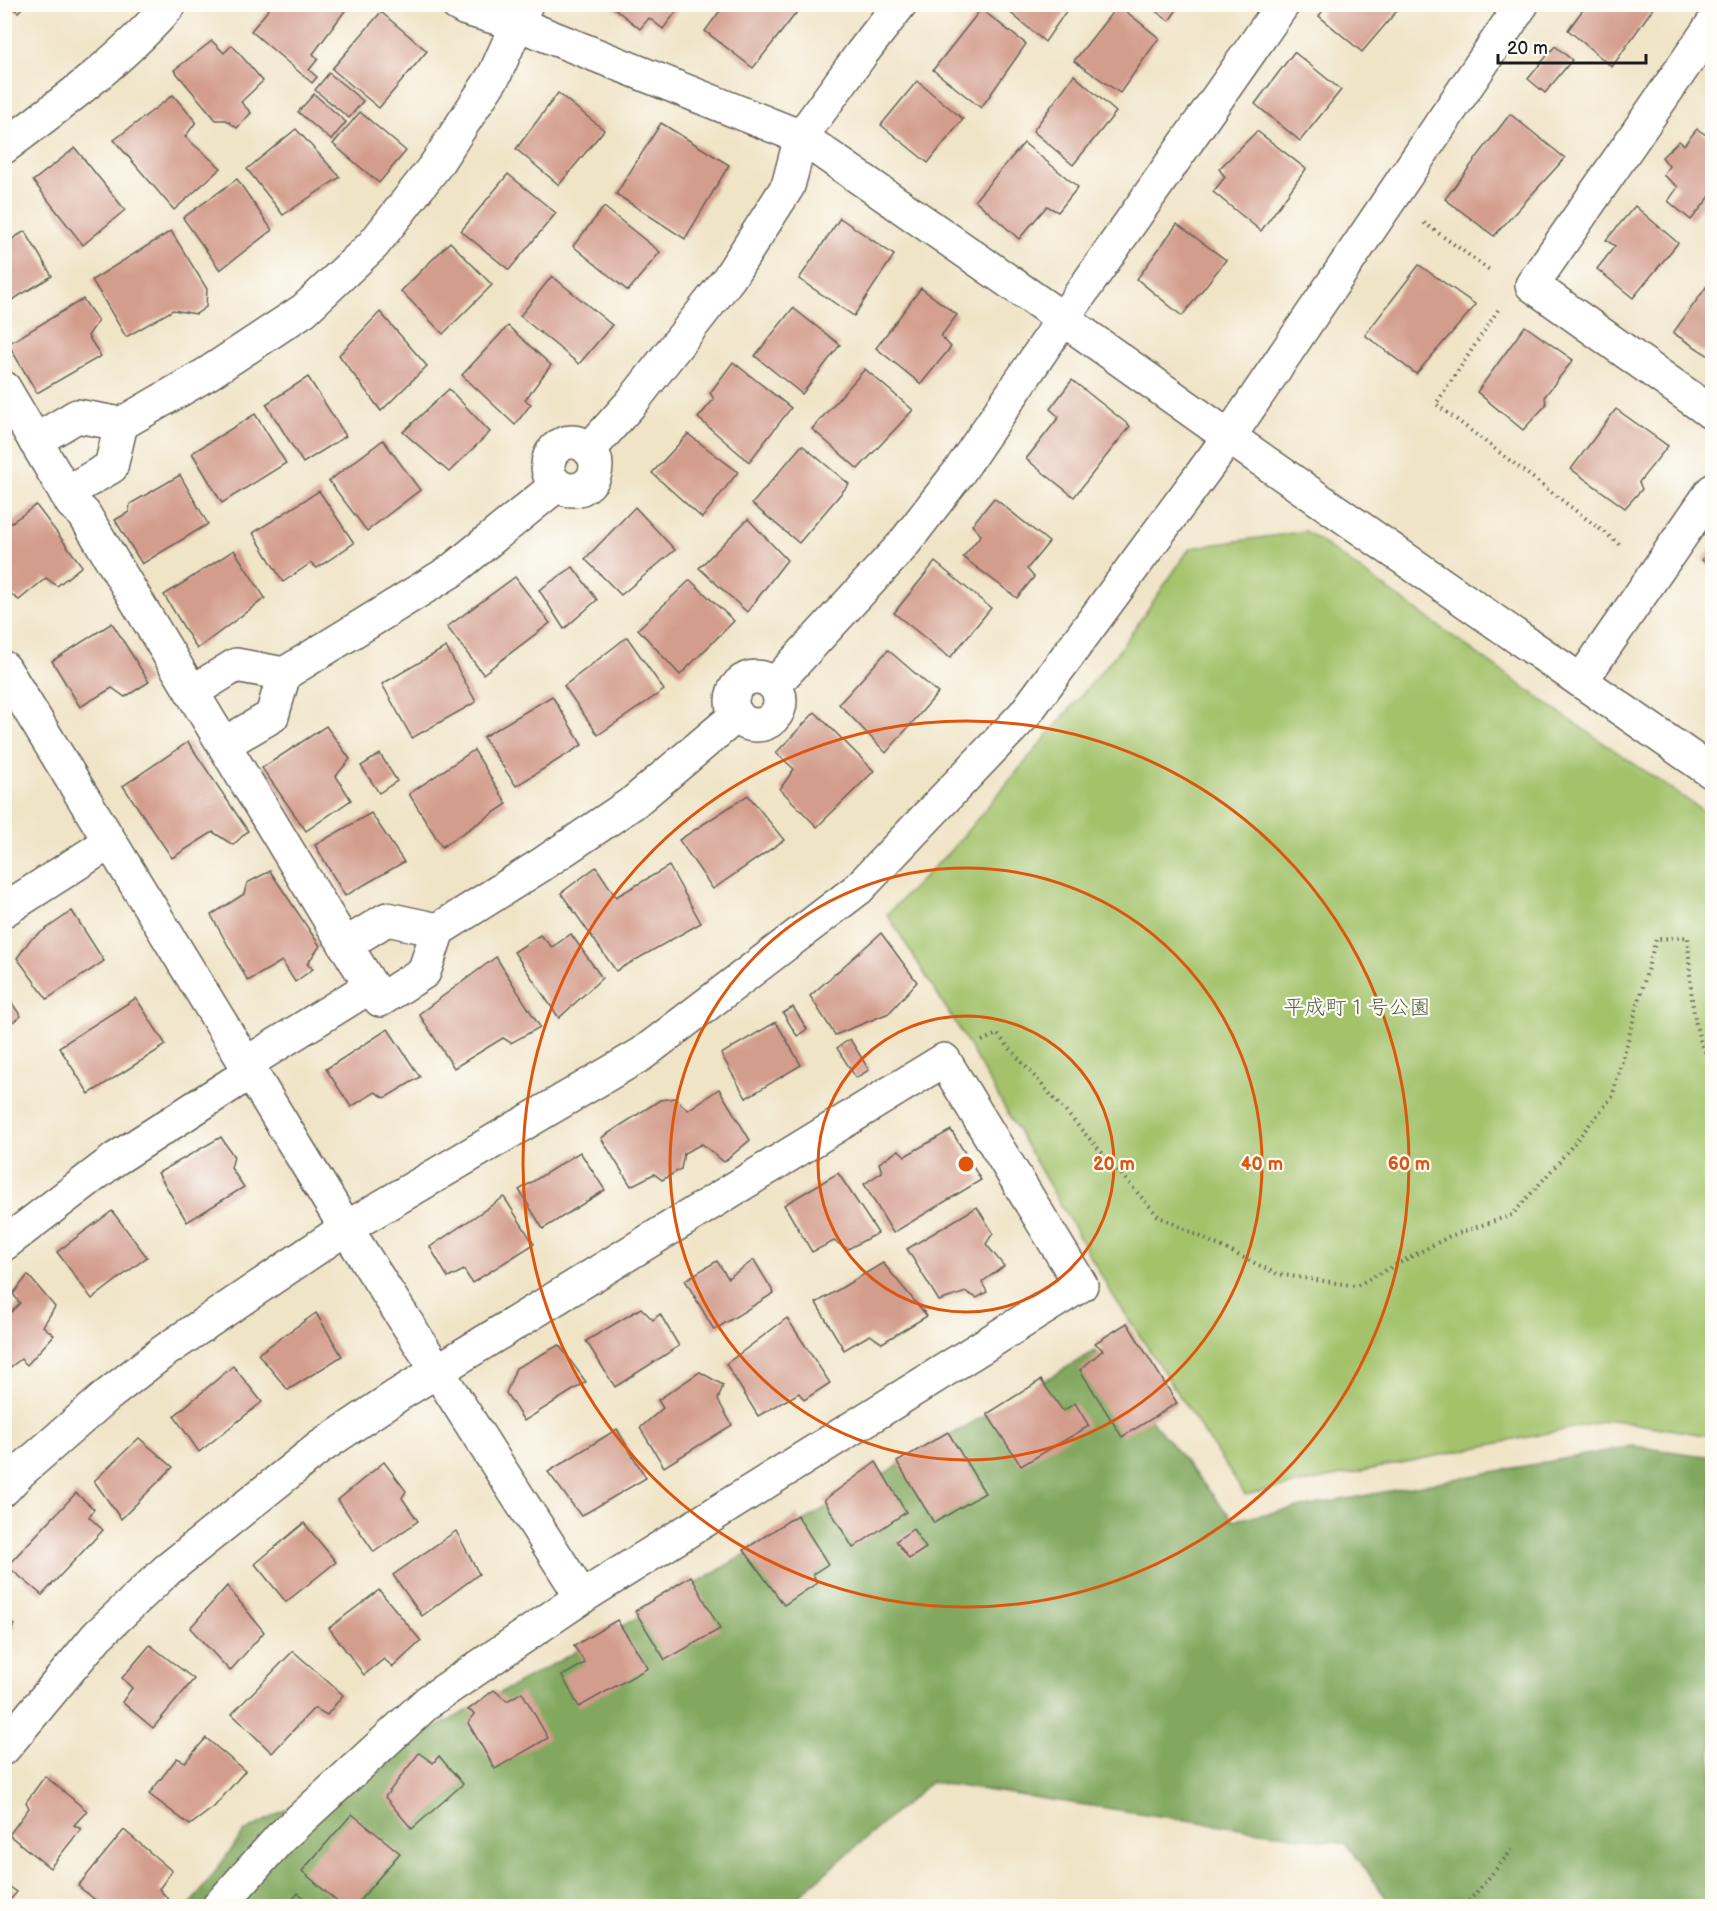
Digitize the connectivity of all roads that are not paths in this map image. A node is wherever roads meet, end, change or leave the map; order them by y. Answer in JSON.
{"nodes":[{"id":1,"x":170,"y":4,"type":"edge"},
{"id":2,"x":457,"y":4,"type":"edge"},
{"id":3,"x":900,"y":4,"type":"edge"},
{"id":4,"x":1283,"y":4,"type":"edge"},
{"id":5,"x":1522,"y":4,"type":"edge"},
{"id":6,"x":522,"y":14,"type":"edge"},
{"id":7,"x":1713,"y":25,"type":"edge"},
{"id":8,"x":801,"y":137,"type":"junction"},
{"id":9,"x":4,"y":147,"type":"edge"},
{"id":10,"x":1063,"y":319,"type":"junction"},
{"id":11,"x":4,"y":388,"type":"edge"},
{"id":12,"x":1713,"y":413,"type":"edge"},
{"id":13,"x":121,"y":424,"type":"junction"},
{"id":14,"x":1229,"y":437,"type":"junction"},
{"id":15,"x":35,"y":441,"type":"junction"},
{"id":16,"x":1713,"y":491,"type":"edge"},
{"id":17,"x":66,"y":493,"type":"junction"},
{"id":18,"x":4,"y":668,"type":"edge"},
{"id":19,"x":284,"y":674,"type":"junction"},
{"id":20,"x":1581,"y":681,"type":"junction"},
{"id":21,"x":192,"y":692,"type":"junction"},
{"id":22,"x":224,"y":744,"type":"junction"},
{"id":23,"x":1713,"y":772,"type":"edge"},
{"id":24,"x":110,"y":842,"type":"junction"},
{"id":25,"x":4,"y":910,"type":"edge"},
{"id":26,"x":438,"y":930,"type":"junction"},
{"id":27,"x":345,"y":945,"type":"junction"},
{"id":28,"x":371,"y":986,"type":"junction"},
{"id":29,"x":249,"y":1067,"type":"junction"},
{"id":30,"x":346,"y":1228,"type":"junction"},
{"id":31,"x":4,"y":1244,"type":"edge"},
{"id":32,"x":438,"y":1372,"type":"junction"},
{"id":33,"x":4,"y":1489,"type":"edge"},
{"id":34,"x":582,"y":1597,"type":"junction"},
{"id":35,"x":4,"y":1748,"type":"edge"},
{"id":36,"x":219,"y":1906,"type":"edge"}],
"edges":[{"from":1,"to":9,"type":"street"},
{"from":2,"to":6,"type":"street"},
{"from":3,"to":8,"type":"street"},
{"from":4,"to":10,"type":"street"},
{"from":5,"to":14,"type":"street"},
{"from":6,"to":8,"type":"street"},
{"from":6,"to":13,"type":"street"},
{"from":7,"to":12,"type":"street"},
{"from":8,"to":10,"type":"street"},
{"from":8,"to":19,"type":"street"},
{"from":10,"to":14,"type":"street"},
{"from":10,"to":26,"type":"street"},
{"from":11,"to":15,"type":"street"},
{"from":13,"to":15,"type":"street"},
{"from":13,"to":17,"type":"street"},
{"from":14,"to":20,"type":"street"},
{"from":14,"to":30,"type":"street"},
{"from":15,"to":17,"type":"street"},
{"from":16,"to":20,"type":"street"},
{"from":17,"to":21,"type":"street"},
{"from":18,"to":24,"type":"street"},
{"from":19,"to":21,"type":"street"},
{"from":19,"to":22,"type":"street"},
{"from":20,"to":23,"type":"street"},
{"from":21,"to":22,"type":"street"},
{"from":22,"to":27,"type":"street"},
{"from":24,"to":25,"type":"street"},
{"from":24,"to":29,"type":"street"},
{"from":26,"to":27,"type":"street"},
{"from":26,"to":28,"type":"street"},
{"from":27,"to":28,"type":"street"},
{"from":28,"to":29,"type":"street"},
{"from":29,"to":30,"type":"street"},
{"from":29,"to":31,"type":"street"},
{"from":30,"to":32,"type":"street"},
{"from":30,"to":33,"type":"street"},
{"from":32,"to":34,"type":"street"},
{"from":32,"to":34,"type":"street"},
{"from":32,"to":35,"type":"street"},
{"from":34,"to":36,"type":"street"}]}
